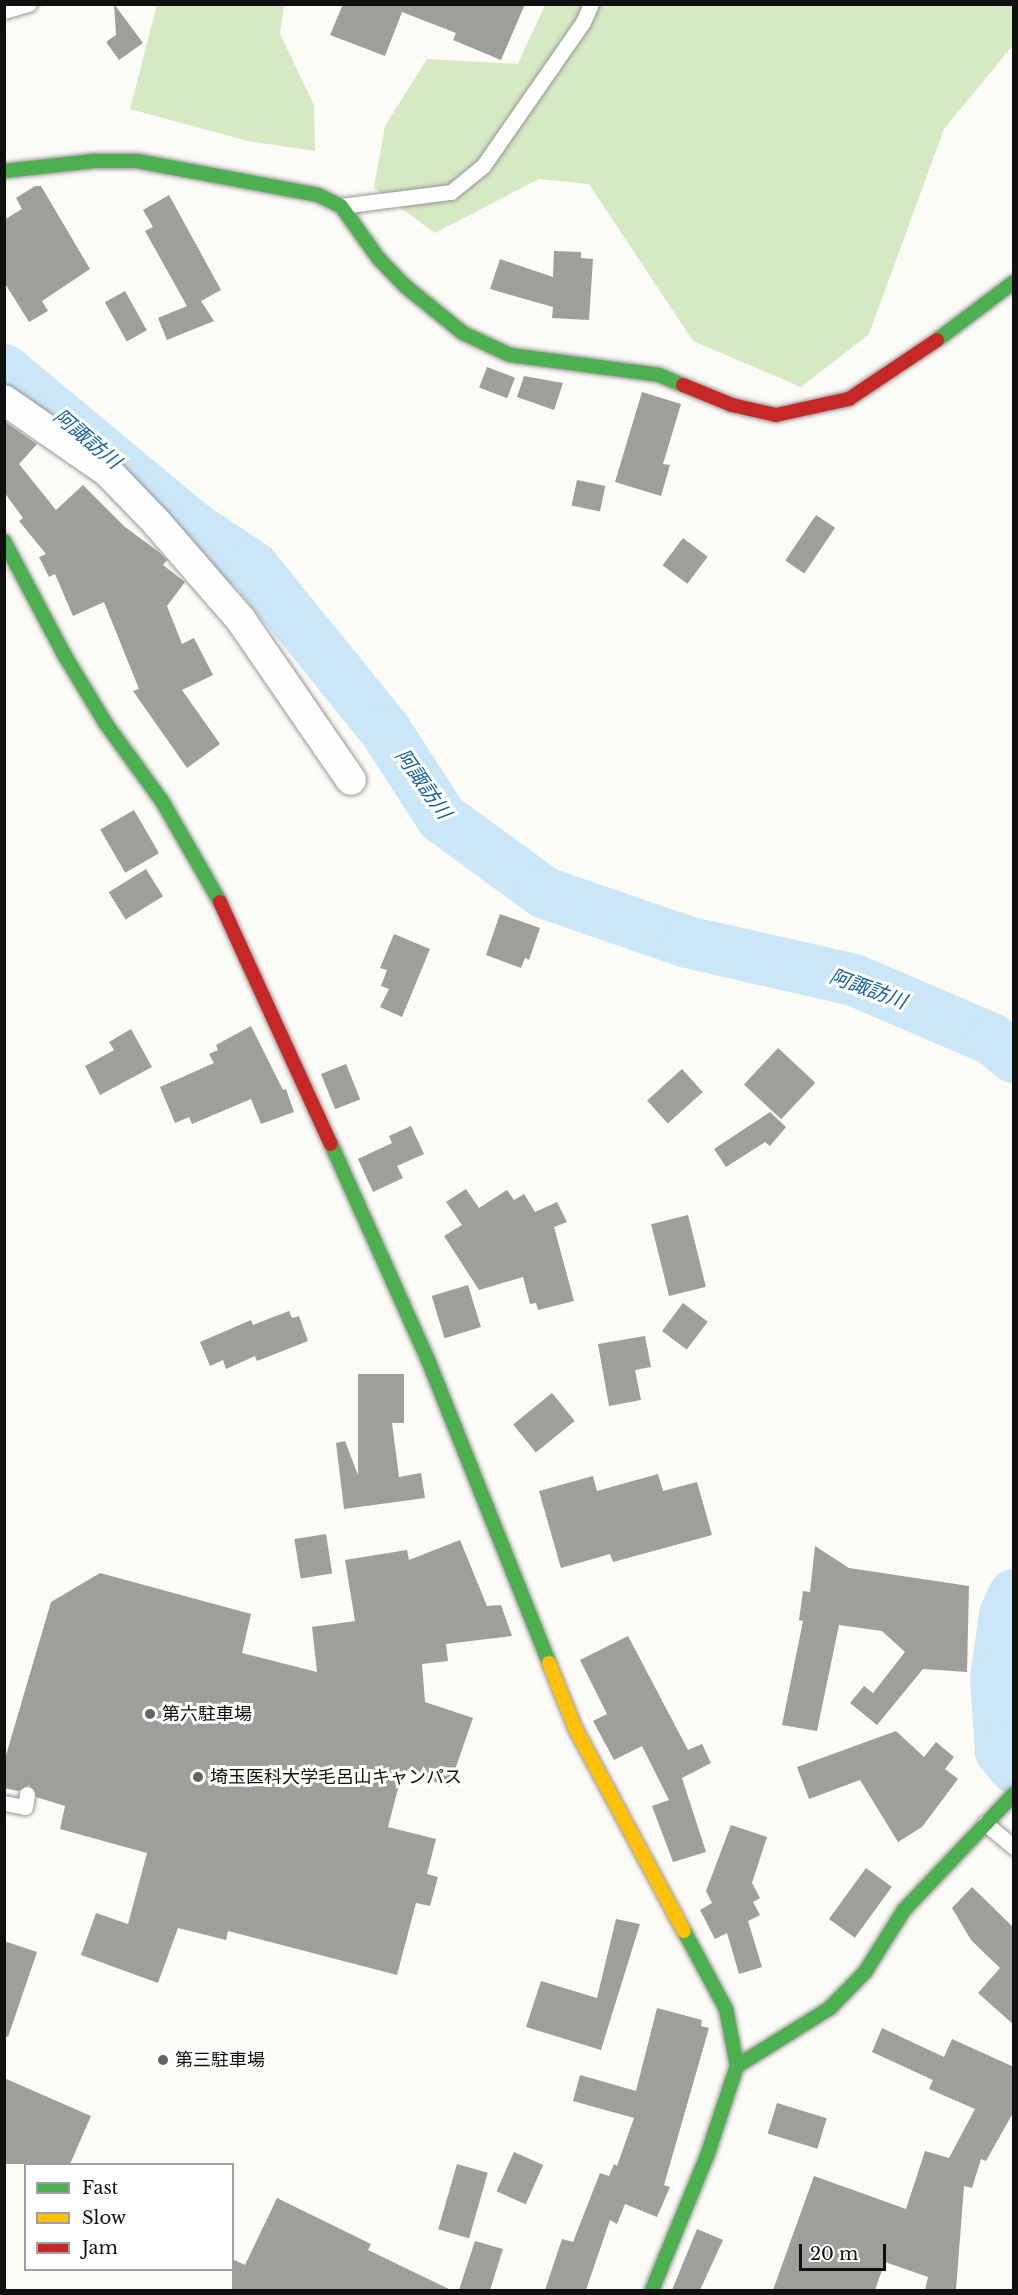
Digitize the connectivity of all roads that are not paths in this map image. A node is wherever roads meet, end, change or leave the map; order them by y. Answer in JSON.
{"nodes":[{"id":1,"x":28,"y":4,"type":"edge"},
{"id":2,"x":591,"y":4,"type":"edge"},
{"id":3,"x":4,"y":11,"type":"edge"},
{"id":4,"x":4,"y":171,"type":"edge"},
{"id":5,"x":341,"y":206,"type":"junction"},
{"id":6,"x":1014,"y":282,"type":"edge"},
{"id":7,"x":4,"y":400,"type":"edge"},
{"id":8,"x":7,"y":550,"type":"edge"},
{"id":9,"x":351,"y":780,"type":"dead end"},
{"id":10,"x":27,"y":1794,"type":"dead end"},
{"id":11,"x":1014,"y":1794,"type":"edge"},
{"id":12,"x":4,"y":1803,"type":"edge"},
{"id":13,"x":990,"y":1818,"type":"junction"},
{"id":14,"x":1014,"y":1847,"type":"edge"},
{"id":15,"x":737,"y":2066,"type":"junction"},
{"id":16,"x":652,"y":2290,"type":"edge"}],
"edges":[{"from":1,"to":3,"type":"lane"},
{"from":2,"to":5,"type":"lane"},
{"from":4,"to":5,"type":"street"},
{"from":5,"to":6,"type":"street"},
{"from":7,"to":9,"type":"street"},
{"from":8,"to":15,"type":"street"},
{"from":10,"to":12,"type":"lane"},
{"from":11,"to":13,"type":"street"},
{"from":13,"to":14,"type":"lane"},
{"from":13,"to":15,"type":"street"},
{"from":15,"to":16,"type":"street"}]}
